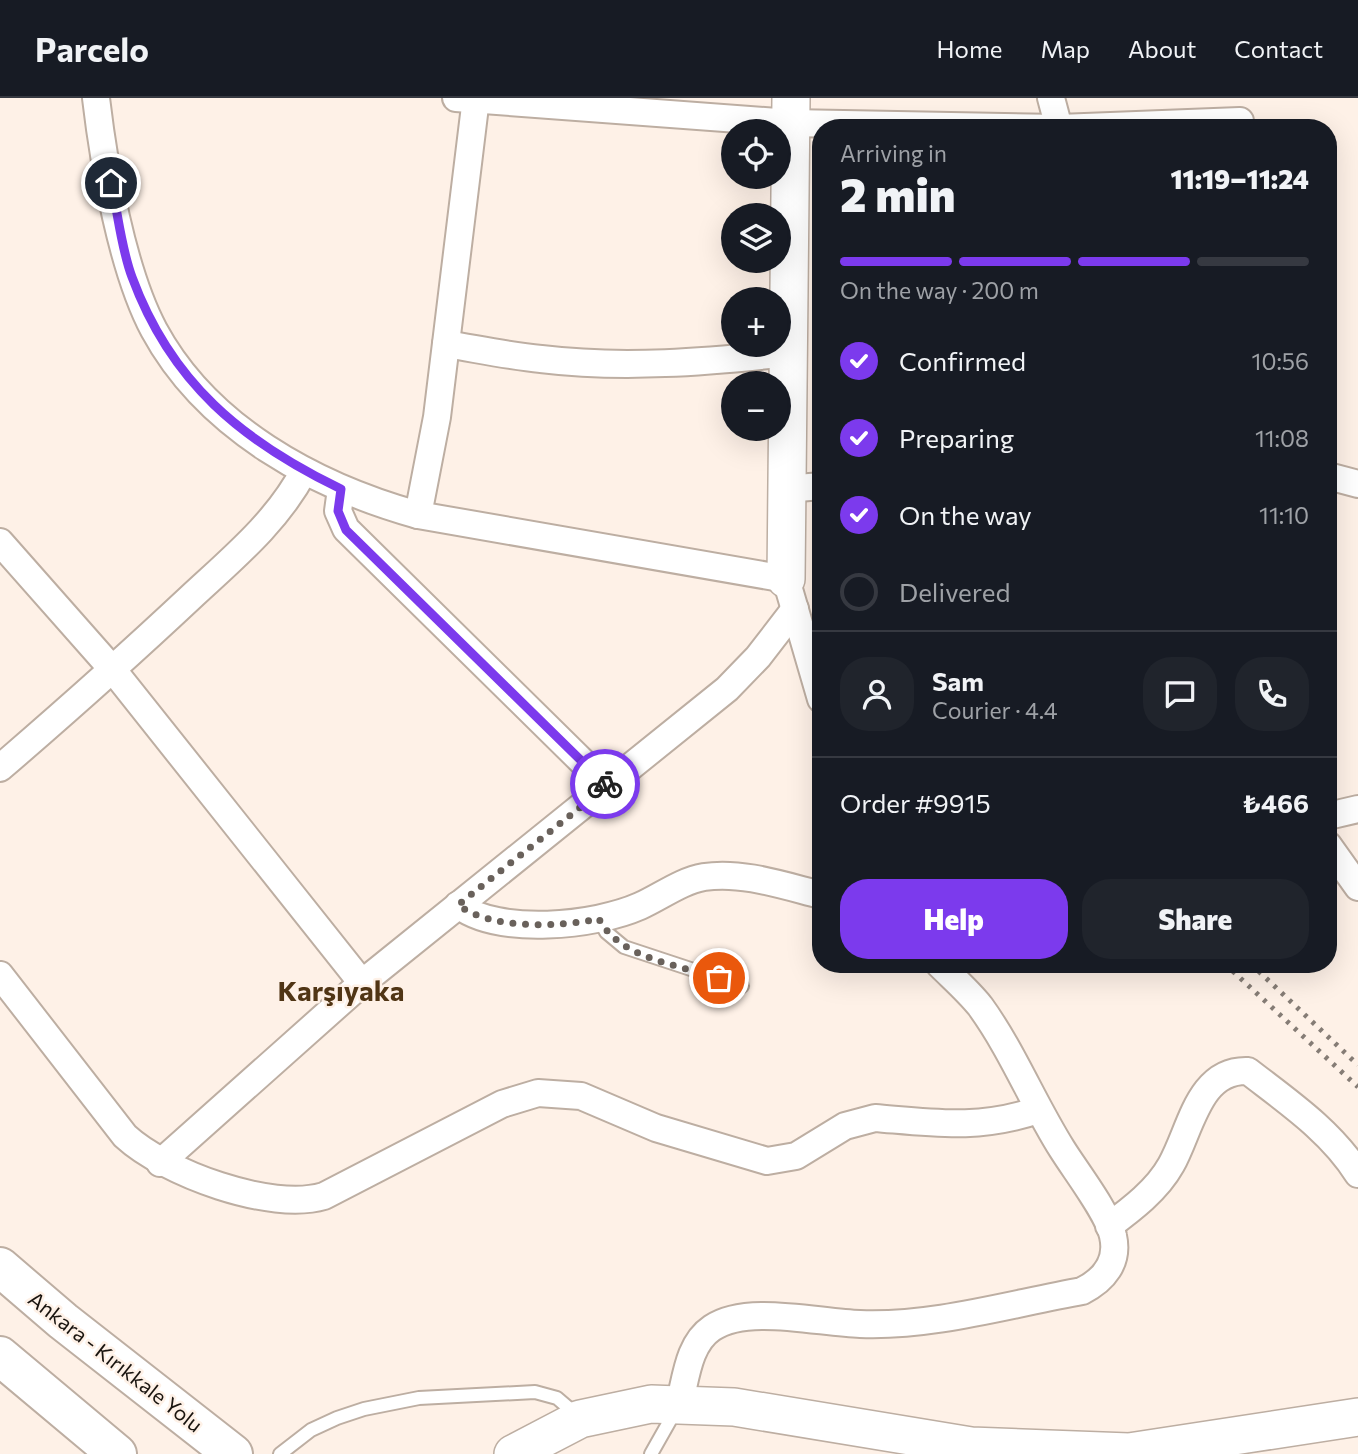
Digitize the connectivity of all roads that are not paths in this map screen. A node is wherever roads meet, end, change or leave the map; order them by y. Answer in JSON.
{"nodes":[{"id":1,"x":96,"y":98,"type":"edge"},
{"id":2,"x":1051,"y":98,"type":"edge"},
{"id":3,"x":469,"y":99,"type":"edge"},
{"id":4,"x":791,"y":110,"type":"edge"},
{"id":5,"x":925,"y":119,"type":"edge"},
{"id":6,"x":1057,"y":119,"type":"edge"},
{"id":7,"x":789,"y":287,"type":"edge"},
{"id":8,"x":446,"y":344,"type":"junction"},
{"id":9,"x":744,"y":357,"type":"edge"},
{"id":10,"x":788,"y":357,"type":"edge"},
{"id":11,"x":304,"y":471,"type":"junction"},
{"id":12,"x":1337,"y":478,"type":"edge"},
{"id":13,"x":1358,"y":484,"type":"edge"},
{"id":14,"x":804,"y":487,"type":"edge"},
{"id":15,"x":341,"y":489,"type":"junction"},
{"id":16,"x":418,"y":515,"type":"junction"},
{"id":17,"x":0,"y":542,"type":"edge"},
{"id":18,"x":790,"y":594,"type":"junction"},
{"id":19,"x":812,"y":669,"type":"edge"},
{"id":20,"x":113,"y":670,"type":"junction"},
{"id":21,"x":0,"y":768,"type":"edge"},
{"id":22,"x":607,"y":786,"type":"junction"},
{"id":23,"x":1358,"y":808,"type":"edge"},
{"id":24,"x":1337,"y":814,"type":"edge"},
{"id":25,"x":1337,"y":858,"type":"edge"},
{"id":26,"x":1358,"y":887,"type":"edge"},
{"id":27,"x":812,"y":893,"type":"edge"},
{"id":28,"x":458,"y":905,"type":"junction"},
{"id":29,"x":599,"y":919,"type":"junction"},
{"id":30,"x":948,"y":973,"type":"edge"},
{"id":31,"x":0,"y":975,"type":"edge"},
{"id":32,"x":362,"y":983,"type":"junction"},
{"id":33,"x":743,"y":986,"type":"dead end"},
{"id":34,"x":1038,"y":1110,"type":"junction"},
{"id":35,"x":160,"y":1163,"type":"junction"},
{"id":36,"x":1358,"y":1174,"type":"edge"},
{"id":37,"x":1109,"y":1226,"type":"junction"},
{"id":38,"x":0,"y":1267,"type":"edge"},
{"id":39,"x":0,"y":1356,"type":"edge"},
{"id":40,"x":679,"y":1405,"type":"junction"},
{"id":41,"x":1358,"y":1417,"type":"edge"},
{"id":42,"x":580,"y":1419,"type":"junction"},
{"id":43,"x":117,"y":1454,"type":"edge"},
{"id":44,"x":233,"y":1454,"type":"edge"},
{"id":45,"x":281,"y":1454,"type":"edge"},
{"id":46,"x":513,"y":1454,"type":"edge"},
{"id":47,"x":651,"y":1454,"type":"edge"}],
"edges":[{"from":1,"to":11,"type":"street"},
{"from":2,"to":6,"type":"street"},
{"from":3,"to":4,"type":"street"},
{"from":3,"to":8,"type":"street"},
{"from":4,"to":5,"type":"street"},
{"from":4,"to":7,"type":"street"},
{"from":8,"to":9,"type":"street"},
{"from":8,"to":16,"type":"street"},
{"from":10,"to":14,"type":"street"},
{"from":11,"to":15,"type":"street"},
{"from":11,"to":20,"type":"street"},
{"from":12,"to":13,"type":"street"},
{"from":14,"to":18,"type":"street"},
{"from":15,"to":16,"type":"street"},
{"from":15,"to":22,"type":"street"},
{"from":16,"to":18,"type":"street"},
{"from":17,"to":20,"type":"street"},
{"from":18,"to":19,"type":"street"},
{"from":18,"to":22,"type":"street"},
{"from":20,"to":21,"type":"street"},
{"from":20,"to":32,"type":"street"},
{"from":22,"to":28,"type":"street"},
{"from":23,"to":24,"type":"street"},
{"from":25,"to":26,"type":"street"},
{"from":27,"to":29,"type":"street"},
{"from":28,"to":29,"type":"street"},
{"from":28,"to":32,"type":"street"},
{"from":29,"to":33,"type":"lane"},
{"from":30,"to":34,"type":"street"},
{"from":31,"to":35,"type":"street"},
{"from":32,"to":35,"type":"street"},
{"from":34,"to":35,"type":"street"},
{"from":34,"to":37,"type":"street"},
{"from":36,"to":37,"type":"street"},
{"from":37,"to":40,"type":"street"},
{"from":38,"to":44,"type":"highway","name":"Ankara - Kırıkkale Yolu"},
{"from":39,"to":43,"type":"highway"},
{"from":40,"to":41,"type":"street"},
{"from":40,"to":42,"type":"street"},
{"from":40,"to":47,"type":"lane"},
{"from":42,"to":45,"type":"lane"},
{"from":42,"to":46,"type":"street"}]}
